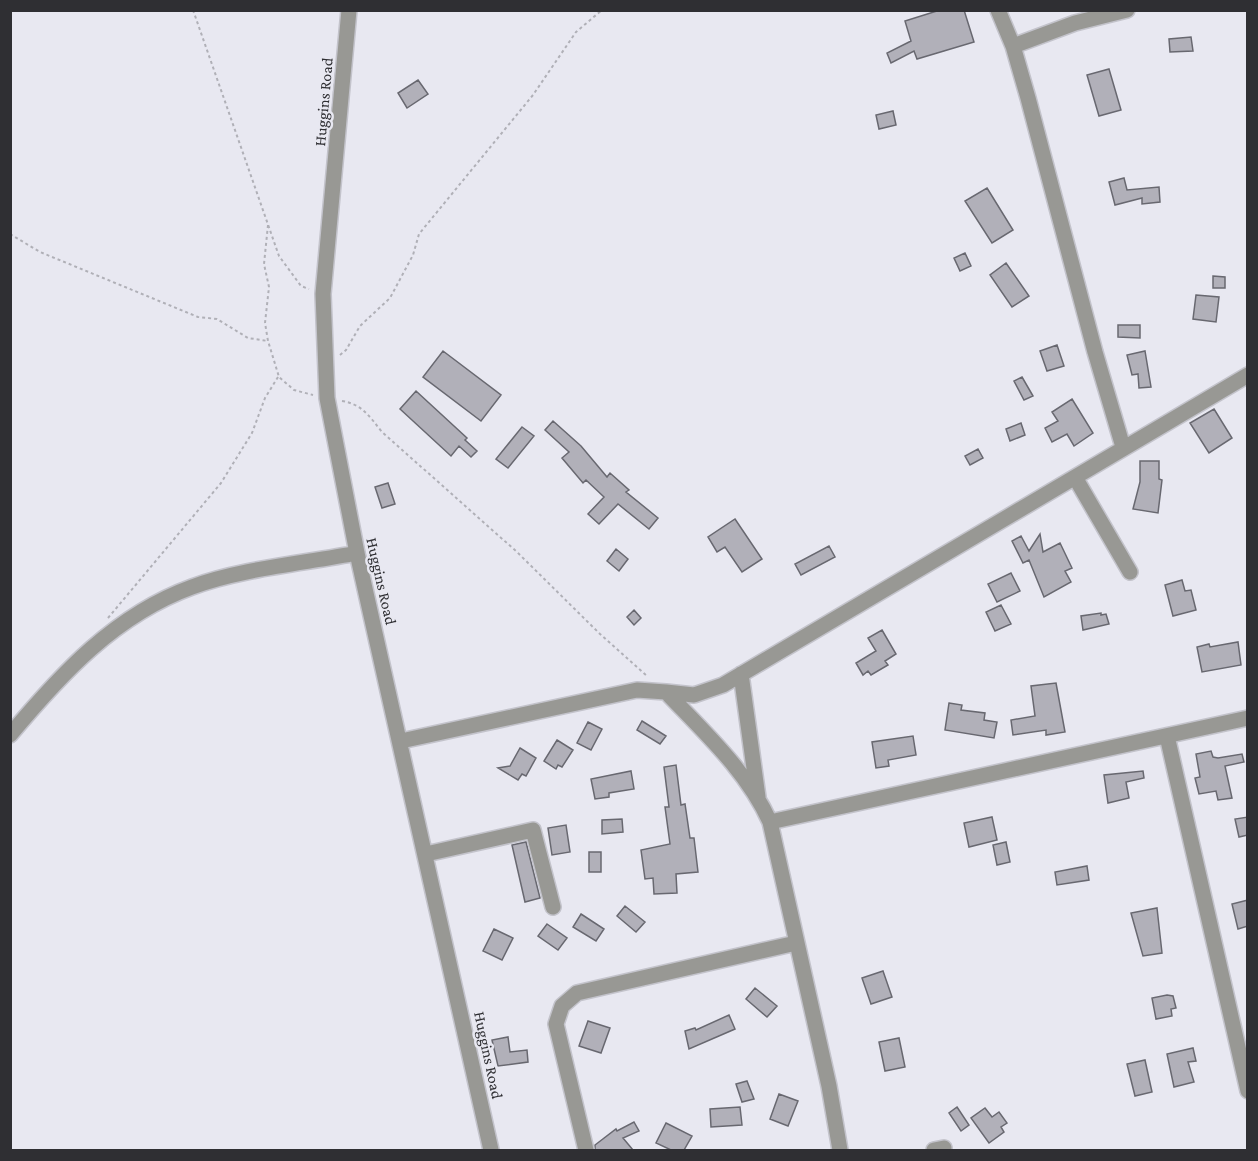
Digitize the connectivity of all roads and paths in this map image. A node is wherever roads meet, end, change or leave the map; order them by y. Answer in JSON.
{"nodes":[{"id":1,"x":193,"y":10,"type":"edge"},
{"id":2,"x":349,"y":10,"type":"edge"},
{"id":3,"x":602,"y":10,"type":"edge"},
{"id":4,"x":998,"y":10,"type":"edge"},
{"id":5,"x":1127,"y":10,"type":"edge"},
{"id":6,"x":1012,"y":46,"type":"junction"},
{"id":7,"x":268,"y":225,"type":"junction"},
{"id":8,"x":10,"y":234,"type":"edge"},
{"id":9,"x":323,"y":294,"type":"junction"},
{"id":10,"x":268,"y":341,"type":"junction"},
{"id":11,"x":326,"y":366,"type":"junction"},
{"id":12,"x":1248,"y":375,"type":"edge"},
{"id":13,"x":279,"y":377,"type":"junction"},
{"id":14,"x":327,"y":398,"type":"junction"},
{"id":15,"x":1123,"y":447,"type":"junction"},
{"id":16,"x":1076,"y":478,"type":"junction"},
{"id":17,"x":357,"y":553,"type":"junction"},
{"id":18,"x":1130,"y":572,"type":"dead end"},
{"id":19,"x":102,"y":638,"type":"junction"},
{"id":20,"x":741,"y":674,"type":"junction"},
{"id":21,"x":648,"y":677,"type":"dead end"},
{"id":22,"x":666,"y":692,"type":"junction"},
{"id":23,"x":1248,"y":718,"type":"edge"},
{"id":24,"x":10,"y":735,"type":"edge"},
{"id":25,"x":1167,"y":736,"type":"junction"},
{"id":26,"x":401,"y":741,"type":"junction"},
{"id":27,"x":758,"y":797,"type":"junction"},
{"id":28,"x":770,"y":822,"type":"junction"},
{"id":29,"x":426,"y":854,"type":"junction"},
{"id":30,"x":553,"y":907,"type":"dead end"},
{"id":31,"x":796,"y":943,"type":"junction"},
{"id":32,"x":1248,"y":1091,"type":"edge"},
{"id":33,"x":491,"y":1150,"type":"edge"},
{"id":34,"x":586,"y":1150,"type":"edge"},
{"id":35,"x":840,"y":1150,"type":"edge"}],
"edges":[{"from":1,"to":7,"type":"path"},
{"from":2,"to":9,"type":"street","name":"Huggins Road"},
{"from":3,"to":11,"type":"path"},
{"from":4,"to":6,"type":"street"},
{"from":5,"to":6,"type":"street"},
{"from":6,"to":15,"type":"street"},
{"from":7,"to":9,"type":"path"},
{"from":7,"to":10,"type":"path"},
{"from":8,"to":10,"type":"path"},
{"from":9,"to":11,"type":"street","name":"Huggins Road"},
{"from":10,"to":13,"type":"path"},
{"from":11,"to":14,"type":"street","name":"Huggins Road"},
{"from":12,"to":15,"type":"street"},
{"from":13,"to":14,"type":"path"},
{"from":13,"to":19,"type":"path"},
{"from":14,"to":17,"type":"street","name":"Huggins Road"},
{"from":14,"to":21,"type":"path"},
{"from":15,"to":16,"type":"street"},
{"from":16,"to":18,"type":"street"},
{"from":16,"to":20,"type":"street"},
{"from":17,"to":19,"type":"street"},
{"from":17,"to":26,"type":"street","name":"Huggins Road"},
{"from":19,"to":24,"type":"street"},
{"from":20,"to":22,"type":"street"},
{"from":20,"to":27,"type":"street"},
{"from":22,"to":26,"type":"street"},
{"from":22,"to":27,"type":"street"},
{"from":23,"to":25,"type":"street"},
{"from":25,"to":28,"type":"street"},
{"from":25,"to":32,"type":"street"},
{"from":26,"to":29,"type":"street","name":"Huggins Road"},
{"from":27,"to":28,"type":"street"},
{"from":28,"to":31,"type":"street"},
{"from":29,"to":30,"type":"street"},
{"from":29,"to":33,"type":"street","name":"Huggins Road"},
{"from":31,"to":34,"type":"street"},
{"from":31,"to":35,"type":"street"}]}
